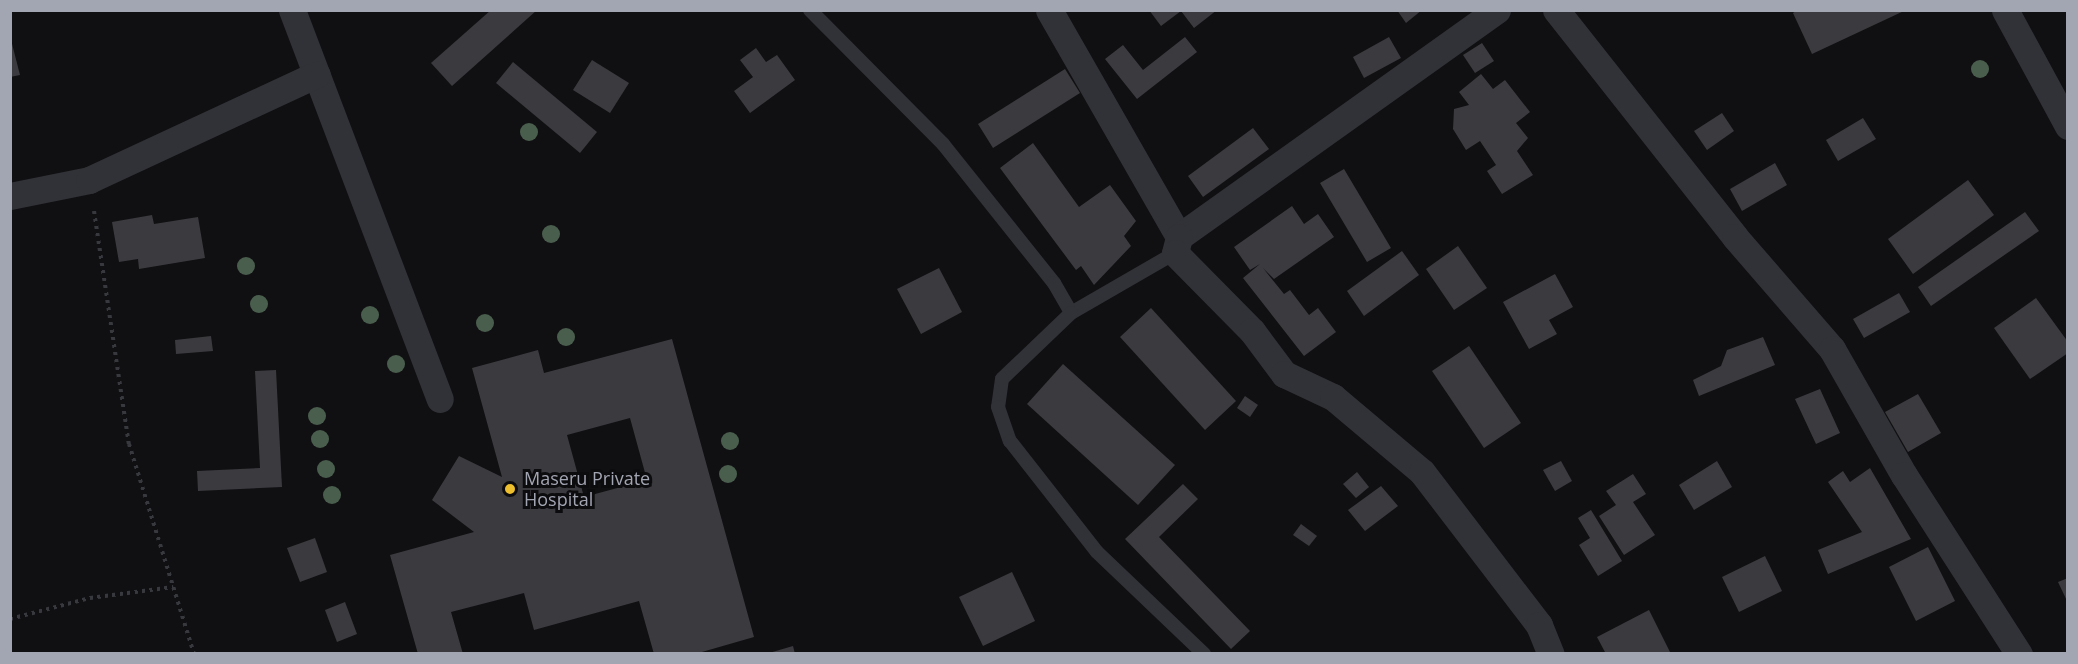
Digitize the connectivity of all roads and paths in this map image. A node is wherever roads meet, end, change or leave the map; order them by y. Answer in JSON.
{"nodes":[{"id":1,"x":291,"y":10,"type":"edge"},
{"id":2,"x":810,"y":10,"type":"edge"},
{"id":3,"x":1048,"y":10,"type":"edge"},
{"id":4,"x":1497,"y":10,"type":"edge"},
{"id":5,"x":1556,"y":10,"type":"edge"},
{"id":6,"x":2005,"y":10,"type":"edge"},
{"id":7,"x":317,"y":74,"type":"junction"},
{"id":8,"x":2067,"y":126,"type":"edge"},
{"id":9,"x":89,"y":180,"type":"junction"},
{"id":10,"x":10,"y":196,"type":"edge"},
{"id":11,"x":1177,"y":245,"type":"junction"},
{"id":12,"x":1071,"y":314,"type":"junction"},
{"id":13,"x":440,"y":399,"type":"dead end"},
{"id":14,"x":172,"y":587,"type":"junction"},
{"id":15,"x":10,"y":619,"type":"edge"},
{"id":16,"x":194,"y":654,"type":"edge"},
{"id":17,"x":1204,"y":654,"type":"edge"},
{"id":18,"x":1551,"y":654,"type":"edge"},
{"id":19,"x":2019,"y":654,"type":"edge"}],
"edges":[{"from":1,"to":7,"type":"street"},
{"from":2,"to":12,"type":"lane"},
{"from":3,"to":11,"type":"street"},
{"from":4,"to":11,"type":"street"},
{"from":5,"to":19,"type":"street"},
{"from":6,"to":8,"type":"street"},
{"from":7,"to":9,"type":"street"},
{"from":7,"to":13,"type":"street"},
{"from":9,"to":10,"type":"street"},
{"from":9,"to":14,"type":"path"},
{"from":11,"to":12,"type":"lane"},
{"from":11,"to":18,"type":"street"},
{"from":12,"to":17,"type":"lane"},
{"from":14,"to":15,"type":"path"},
{"from":14,"to":16,"type":"path"}]}
